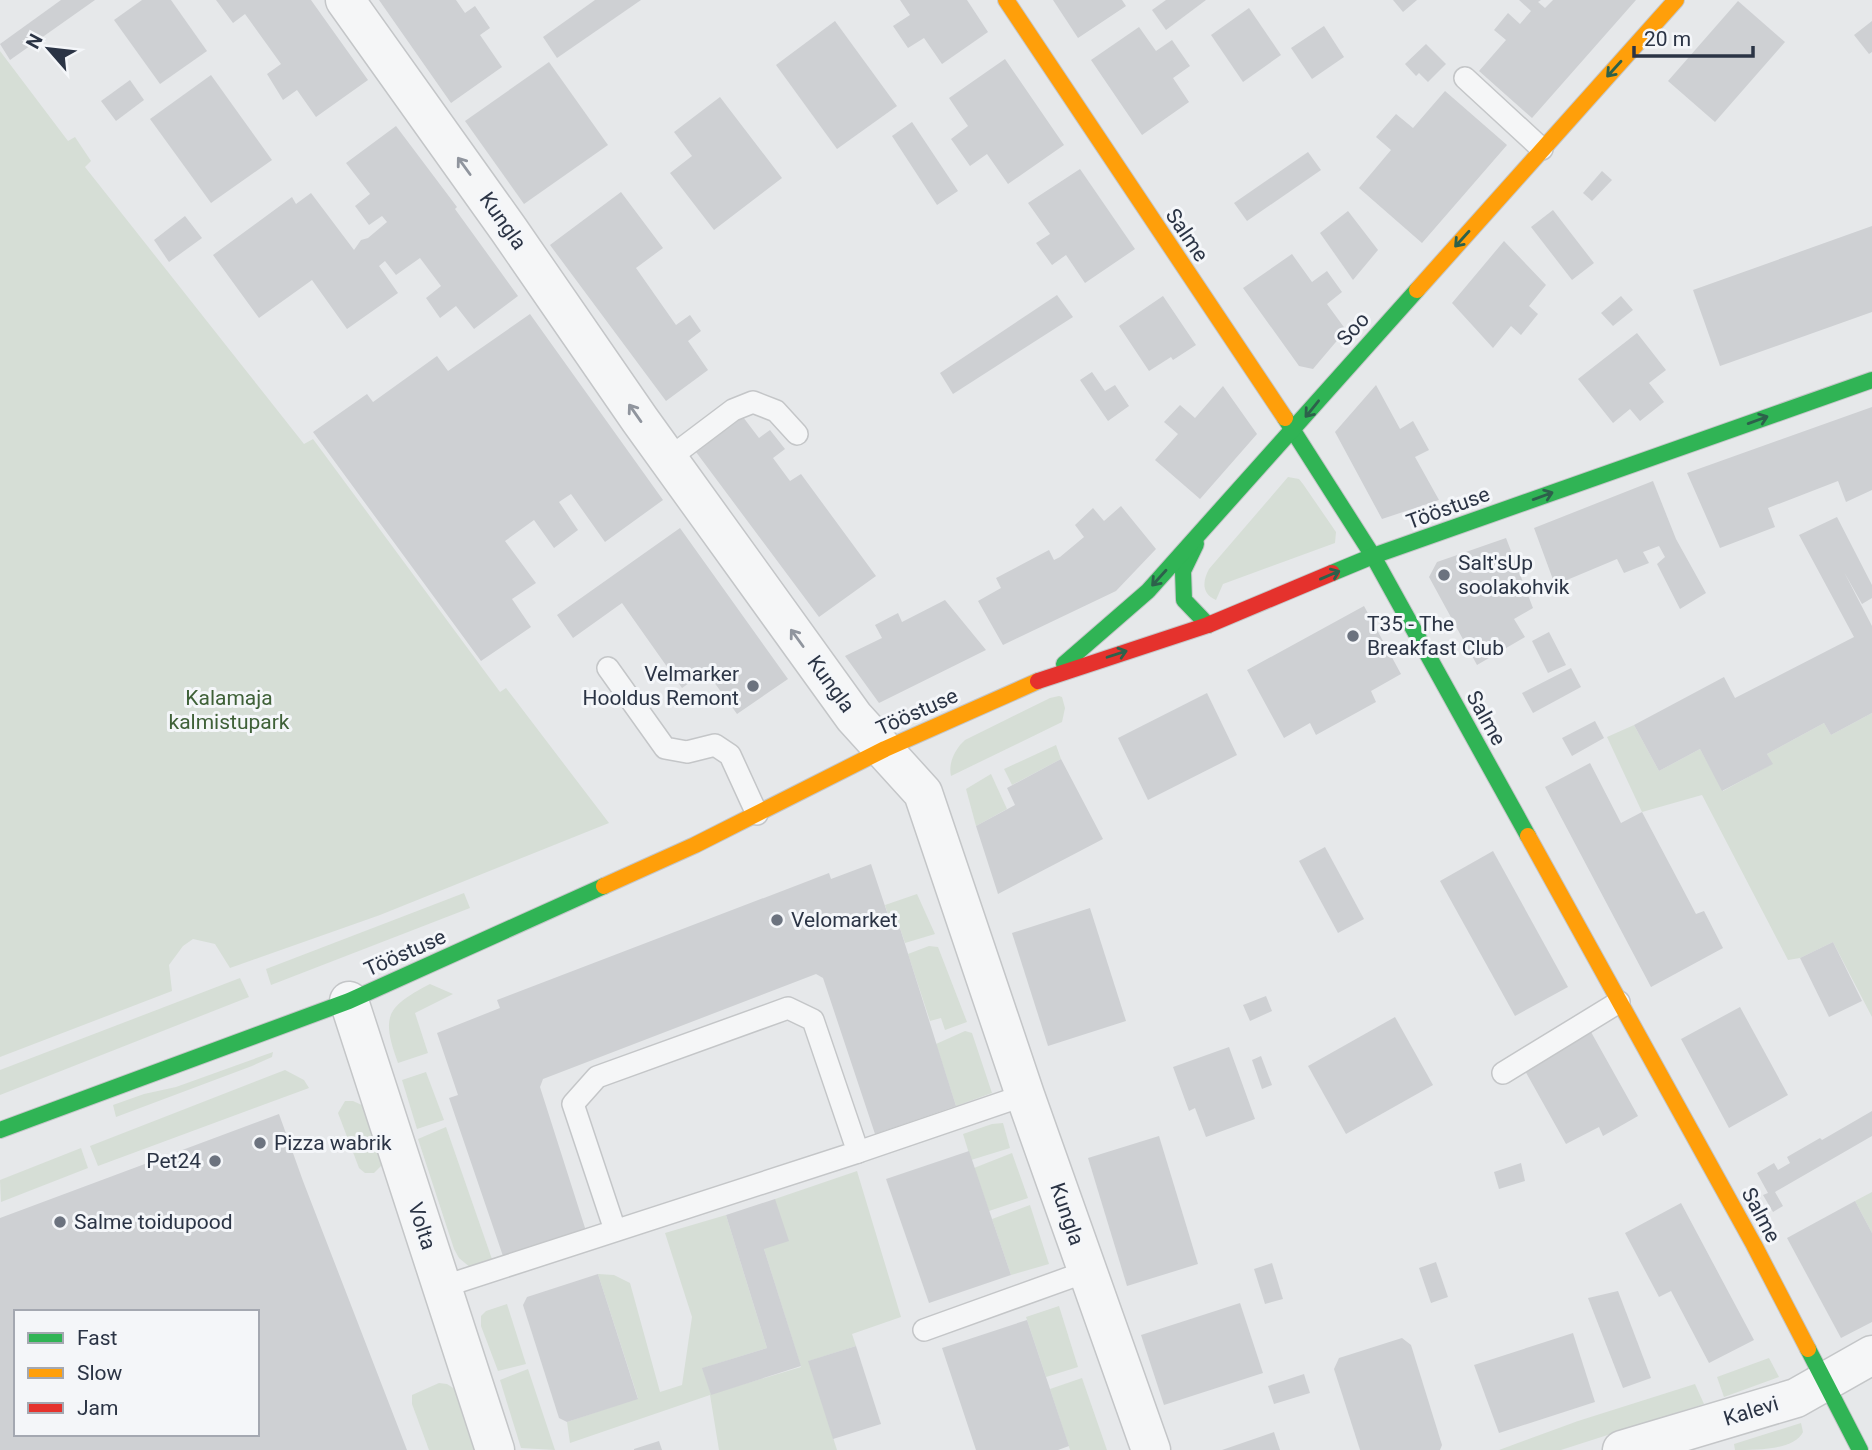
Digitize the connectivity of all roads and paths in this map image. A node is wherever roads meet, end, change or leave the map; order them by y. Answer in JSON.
{"nodes":[{"id":1,"x":345,"y":0,"type":"edge"},
{"id":2,"x":1006,"y":0,"type":"edge"},
{"id":3,"x":1675,"y":0,"type":"edge"},
{"id":4,"x":1465,"y":78,"type":"dead end"},
{"id":5,"x":1542,"y":149,"type":"junction"},
{"id":6,"x":1872,"y":380,"type":"edge"},
{"id":7,"x":1293,"y":432,"type":"junction"},
{"id":8,"x":797,"y":434,"type":"dead end"},
{"id":9,"x":668,"y":459,"type":"junction"},
{"id":10,"x":1202,"y":532,"type":"junction"},
{"id":11,"x":1373,"y":556,"type":"junction"},
{"id":12,"x":1208,"y":625,"type":"junction"},
{"id":13,"x":608,"y":668,"type":"dead end"},
{"id":14,"x":1052,"y":675,"type":"junction"},
{"id":15,"x":885,"y":749,"type":"junction"},
{"id":16,"x":757,"y":814,"type":"junction"},
{"id":17,"x":348,"y":1002,"type":"junction"},
{"id":18,"x":1619,"y":1002,"type":"junction"},
{"id":19,"x":1503,"y":1073,"type":"dead end"},
{"id":20,"x":1026,"y":1095,"type":"junction"},
{"id":21,"x":0,"y":1130,"type":"edge"},
{"id":22,"x":858,"y":1152,"type":"junction"},
{"id":23,"x":615,"y":1230,"type":"junction"},
{"id":24,"x":1088,"y":1271,"type":"junction"},
{"id":25,"x":442,"y":1287,"type":"junction"},
{"id":26,"x":924,"y":1330,"type":"dead end"},
{"id":27,"x":1872,"y":1355,"type":"edge"},
{"id":28,"x":1824,"y":1382,"type":"junction"},
{"id":29,"x":495,"y":1450,"type":"edge"},
{"id":30,"x":1151,"y":1450,"type":"edge"},
{"id":31,"x":1622,"y":1450,"type":"edge"},
{"id":32,"x":1860,"y":1450,"type":"edge"}],
"edges":[{"from":9,"to":1,"type":"street","name":"Kungla","one_way":true},
{"from":2,"to":7,"type":"street","name":"Salme"},
{"from":3,"to":5,"type":"street","name":"Soo","one_way":true},
{"from":4,"to":5,"type":"lane"},
{"from":5,"to":7,"type":"street","name":"Soo","one_way":true},
{"from":11,"to":6,"type":"street","name":"Tööstuse","one_way":true},
{"from":7,"to":10,"type":"street","name":"Soo"},
{"from":7,"to":11,"type":"street","name":"Salme"},
{"from":8,"to":9,"type":"lane"},
{"from":15,"to":9,"type":"street","name":"Kungla","one_way":true},
{"from":10,"to":12,"type":"street"},
{"from":10,"to":14,"type":"street","name":"Soo","one_way":true},
{"from":12,"to":11,"type":"street","name":"Tööstuse","one_way":true},
{"from":11,"to":18,"type":"street","name":"Salme"},
{"from":14,"to":12,"type":"street","name":"Tööstuse","one_way":true},
{"from":13,"to":16,"type":"lane"},
{"from":14,"to":15,"type":"street","name":"Tööstuse"},
{"from":15,"to":16,"type":"street","name":"Tööstuse"},
{"from":15,"to":20,"type":"street","name":"Kungla"},
{"from":16,"to":17,"type":"street","name":"Tööstuse"},
{"from":17,"to":21,"type":"street","name":"Tööstuse"},
{"from":17,"to":25,"type":"street","name":"Volta"},
{"from":18,"to":19,"type":"lane"},
{"from":18,"to":28,"type":"street","name":"Salme"},
{"from":20,"to":22,"type":"lane"},
{"from":20,"to":24,"type":"street","name":"Kungla"},
{"from":22,"to":23,"type":"lane"},
{"from":22,"to":23,"type":"lane"},
{"from":23,"to":25,"type":"lane"},
{"from":24,"to":26,"type":"lane"},
{"from":24,"to":30,"type":"street","name":"Kungla"},
{"from":25,"to":29,"type":"street","name":"Volta"},
{"from":27,"to":28,"type":"street","name":"Kalevi"},
{"from":28,"to":31,"type":"street","name":"Kalevi"},
{"from":28,"to":32,"type":"street","name":"Salme"}]}
